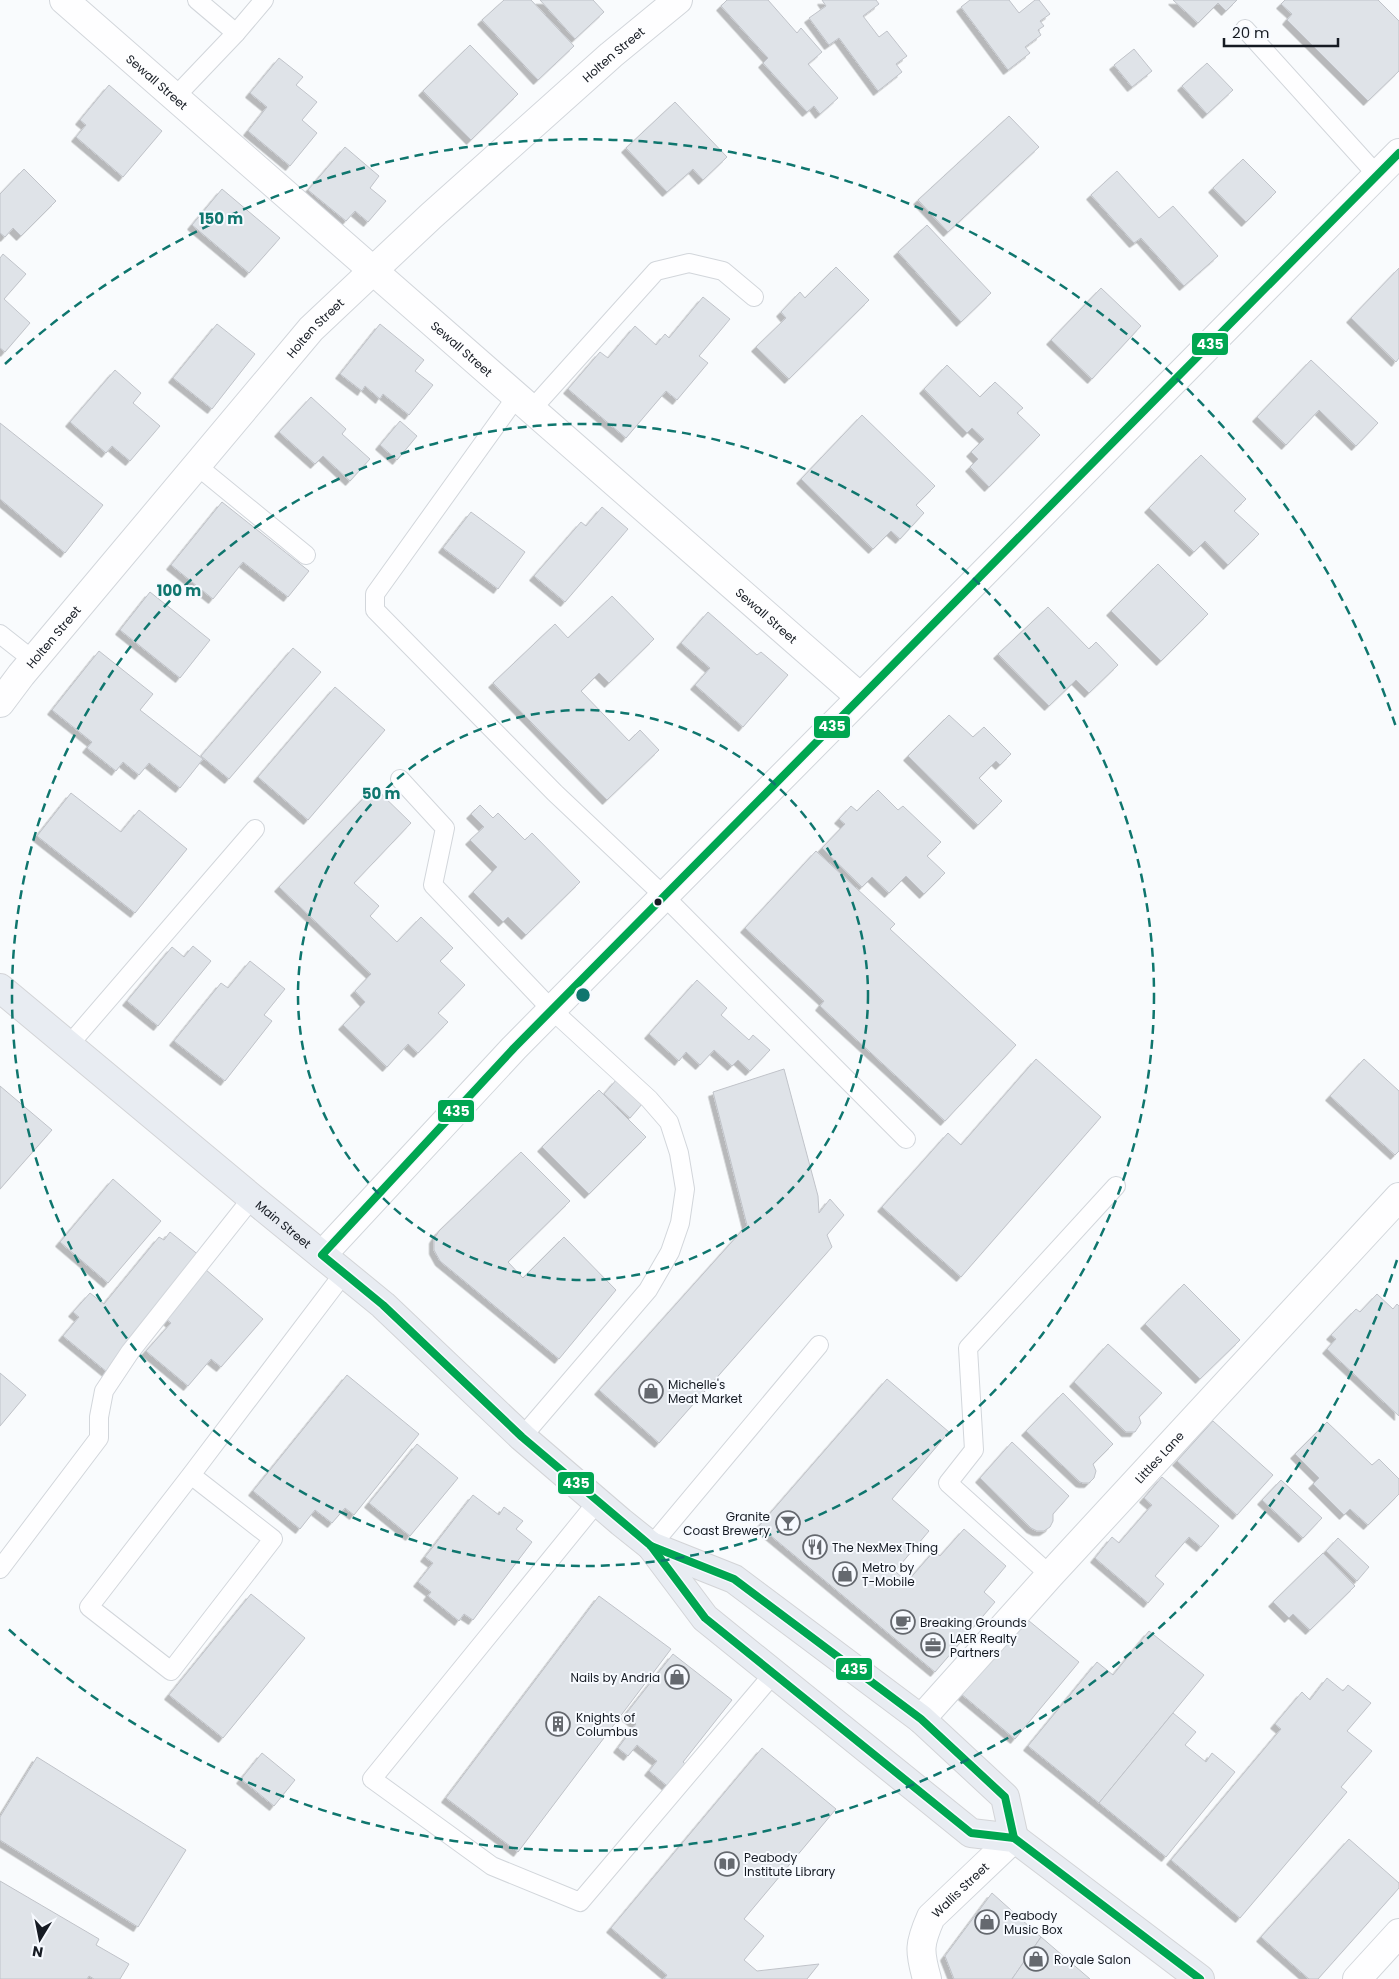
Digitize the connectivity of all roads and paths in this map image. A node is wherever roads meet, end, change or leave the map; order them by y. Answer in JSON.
{"nodes":[{"id":1,"x":64,"y":0,"type":"edge"},
{"id":2,"x":197,"y":0,"type":"edge"},
{"id":3,"x":264,"y":0,"type":"edge"},
{"id":4,"x":678,"y":0,"type":"edge"},
{"id":5,"x":1245,"y":29,"type":"dead end"},
{"id":6,"x":236,"y":33,"type":"junction"},
{"id":7,"x":175,"y":97,"type":"junction"},
{"id":8,"x":1399,"y":153,"type":"edge"},
{"id":9,"x":1377,"y":175,"type":"junction"},
{"id":10,"x":372,"y":270,"type":"junction"},
{"id":11,"x":754,"y":297,"type":"dead end"},
{"id":12,"x":524,"y":403,"type":"junction"},
{"id":13,"x":196,"y":465,"type":"junction"},
{"id":14,"x":306,"y":555,"type":"dead end"},
{"id":15,"x":0,"y":634,"type":"edge"},
{"id":16,"x":33,"y":660,"type":"junction"},
{"id":17,"x":860,"y":697,"type":"junction"},
{"id":18,"x":0,"y":703,"type":"edge"},
{"id":19,"x":400,"y":779,"type":"dead end"},
{"id":20,"x":255,"y":829,"type":"dead end"},
{"id":21,"x":664,"y":895,"type":"junction"},
{"id":22,"x":2,"y":993,"type":"edge"},
{"id":23,"x":552,"y":1010,"type":"junction"},
{"id":24,"x":69,"y":1045,"type":"junction"},
{"id":25,"x":906,"y":1139,"type":"dead end"},
{"id":26,"x":1116,"y":1186,"type":"dead end"},
{"id":27,"x":1399,"y":1197,"type":"edge"},
{"id":28,"x":252,"y":1198,"type":"junction"},
{"id":29,"x":322,"y":1255,"type":"junction"},
{"id":30,"x":344,"y":1273,"type":"junction"},
{"id":31,"x":819,"y":1345,"type":"dead end"},
{"id":32,"x":522,"y":1437,"type":"junction"},
{"id":33,"x":191,"y":1476,"type":"junction"},
{"id":34,"x":598,"y":1501,"type":"junction"},
{"id":35,"x":651,"y":1546,"type":"junction"},
{"id":36,"x":0,"y":1569,"type":"edge"},
{"id":37,"x":1050,"y":1575,"type":"junction"},
{"id":38,"x":774,"y":1674,"type":"junction"},
{"id":39,"x":921,"y":1719,"type":"junction"},
{"id":40,"x":1014,"y":1838,"type":"junction"},
{"id":41,"x":1399,"y":1933,"type":"edge"},
{"id":42,"x":927,"y":1979,"type":"edge"},
{"id":43,"x":1200,"y":1979,"type":"edge"},
{"id":44,"x":1357,"y":1979,"type":"edge"}],
"edges":[{"from":1,"to":7,"type":"street","name":"Sewall Street"},
{"from":2,"to":6,"type":"lane"},
{"from":3,"to":6,"type":"lane"},
{"from":4,"to":10,"type":"street","name":"Holten Street"},
{"from":5,"to":9,"type":"lane"},
{"from":6,"to":7,"type":"lane"},
{"from":7,"to":10,"type":"street","name":"Sewall Street"},
{"from":8,"to":9,"type":"street"},
{"from":9,"to":17,"type":"street"},
{"from":10,"to":12,"type":"street","name":"Sewall Street"},
{"from":10,"to":13,"type":"street","name":"Holten Street"},
{"from":11,"to":12,"type":"lane"},
{"from":12,"to":17,"type":"street","name":"Sewall Street"},
{"from":12,"to":21,"type":"lane"},
{"from":13,"to":14,"type":"lane"},
{"from":13,"to":16,"type":"street","name":"Holten Street"},
{"from":15,"to":16,"type":"lane"},
{"from":16,"to":18,"type":"street","name":"Holten Street"},
{"from":17,"to":21,"type":"street"},
{"from":19,"to":23,"type":"lane"},
{"from":20,"to":24,"type":"lane"},
{"from":21,"to":23,"type":"street"},
{"from":21,"to":25,"type":"lane"},
{"from":22,"to":24,"type":"main road","name":"Main Street"},
{"from":23,"to":29,"type":"street"},
{"from":23,"to":32,"type":"lane"},
{"from":24,"to":28,"type":"main road","name":"Main Street"},
{"from":26,"to":37,"type":"lane"},
{"from":27,"to":37,"type":"street","name":"Littles Lane"},
{"from":28,"to":29,"type":"main road","name":"Main Street"},
{"from":28,"to":36,"type":"lane"},
{"from":29,"to":30,"type":"main road","name":"Main Street"},
{"from":30,"to":32,"type":"main road","name":"Main Street"},
{"from":30,"to":33,"type":"lane"},
{"from":31,"to":35,"type":"lane"},
{"from":32,"to":34,"type":"main road","name":"Main Street"},
{"from":33,"to":33,"type":"lane"},
{"from":34,"to":35,"type":"main road","name":"Main Street"},
{"from":34,"to":38,"type":"lane"},
{"from":35,"to":38,"type":"main road","name":"Main Street"},
{"from":35,"to":39,"type":"main road","name":"Main Street"},
{"from":37,"to":39,"type":"street","name":"Littles Lane"},
{"from":38,"to":40,"type":"main road","name":"Main Street"},
{"from":39,"to":40,"type":"main road","name":"Main Street"},
{"from":40,"to":42,"type":"street","name":"Wallis Street"},
{"from":40,"to":43,"type":"main road"},
{"from":41,"to":44,"type":"street"}]}
